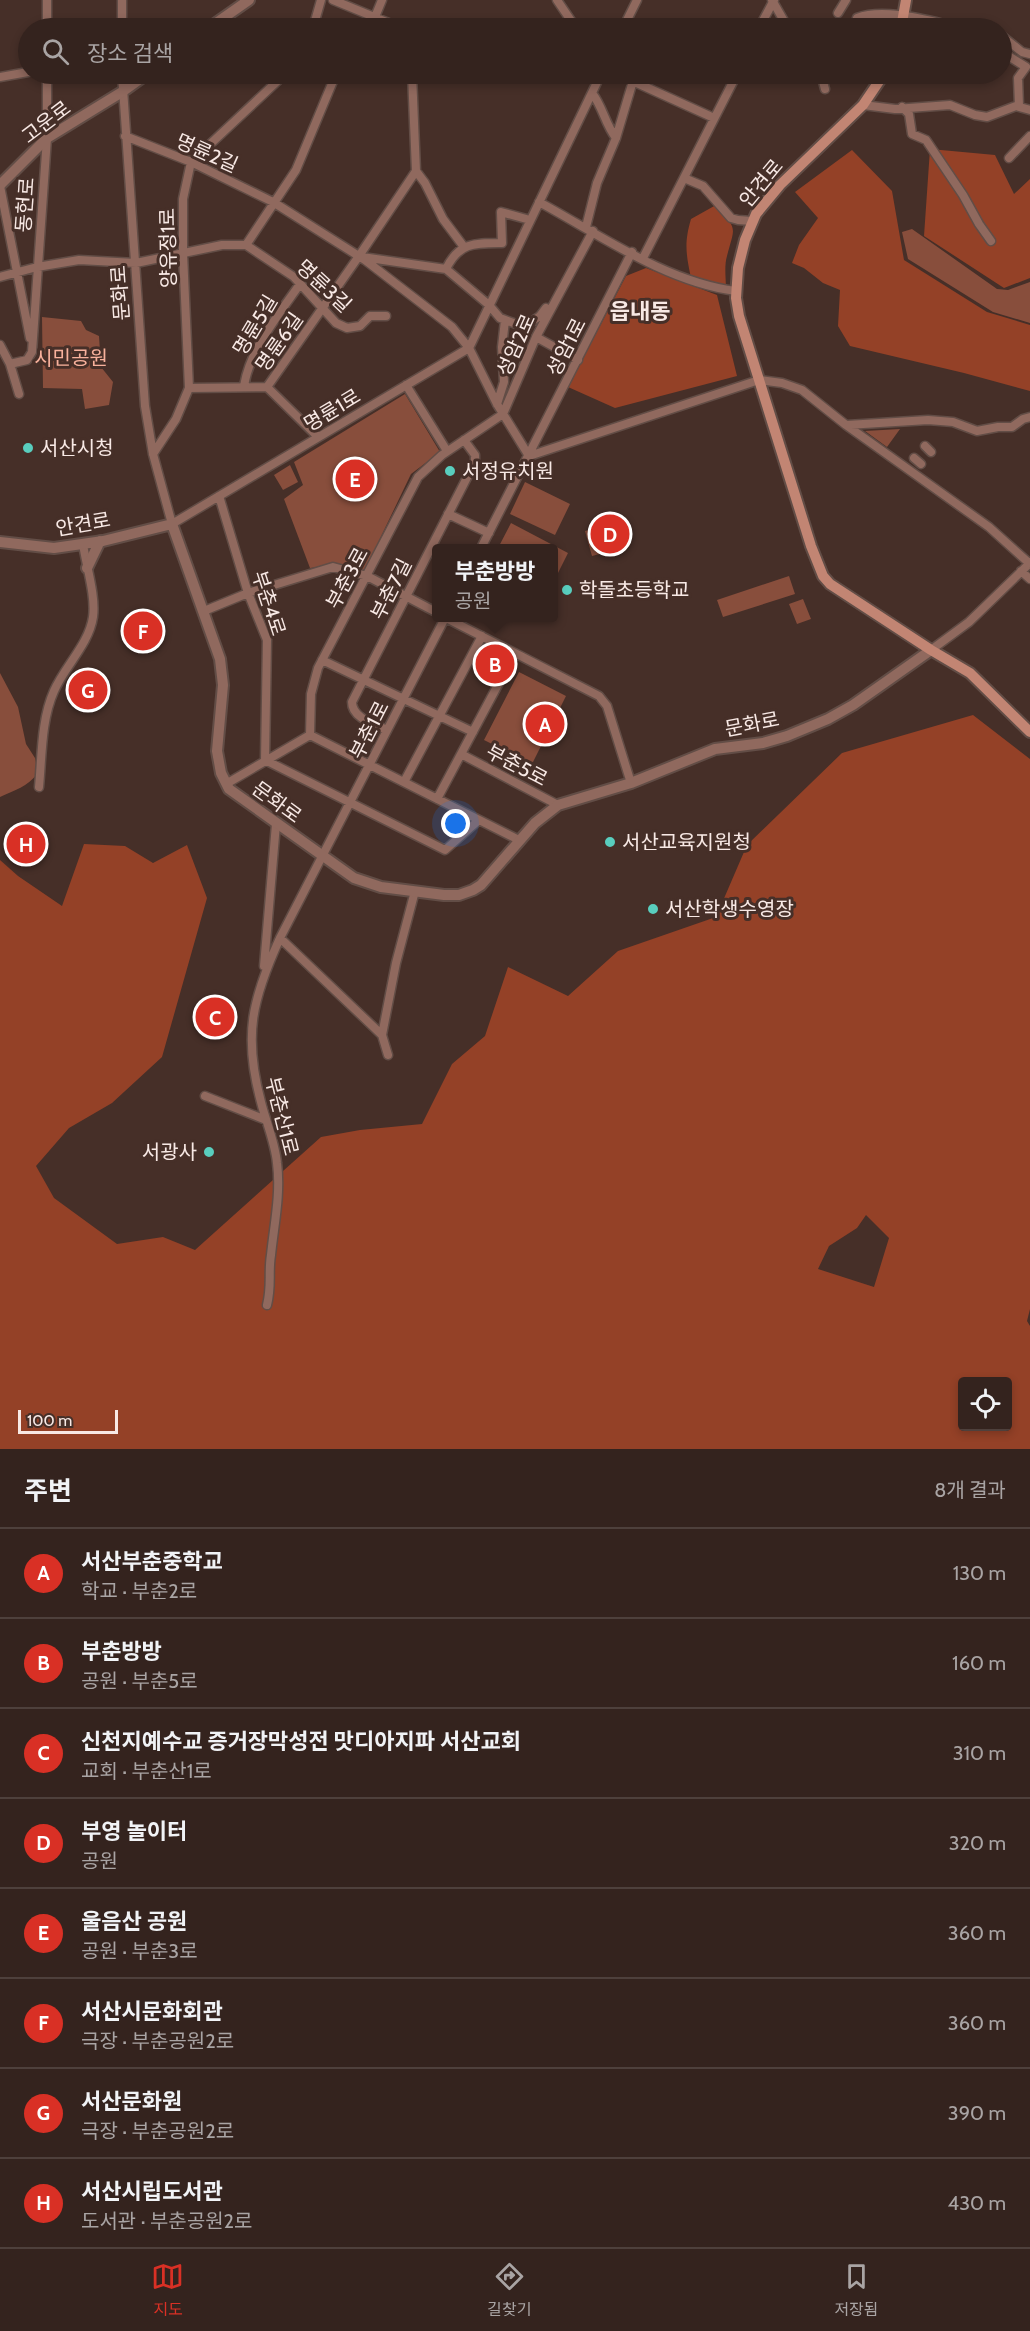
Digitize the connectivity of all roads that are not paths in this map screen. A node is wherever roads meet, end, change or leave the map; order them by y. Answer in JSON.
{"nodes":[{"id":1,"x":47,"y":0,"type":"edge"},
{"id":2,"x":122,"y":0,"type":"edge"},
{"id":3,"x":249,"y":0,"type":"edge"},
{"id":4,"x":321,"y":0,"type":"edge"},
{"id":5,"x":333,"y":0,"type":"edge"},
{"id":6,"x":382,"y":0,"type":"edge"},
{"id":7,"x":557,"y":0,"type":"edge"},
{"id":8,"x":637,"y":0,"type":"edge"},
{"id":9,"x":846,"y":0,"type":"edge"},
{"id":10,"x":906,"y":0,"type":"edge"},
{"id":11,"x":773,"y":1,"type":"edge"},
{"id":12,"x":838,"y":14,"type":"dead end"},
{"id":13,"x":375,"y":16,"type":"junction"},
{"id":14,"x":904,"y":16,"type":"junction"},
{"id":15,"x":47,"y":18,"type":"edge"},
{"id":16,"x":122,"y":18,"type":"edge"},
{"id":17,"x":223,"y":18,"type":"edge"},
{"id":18,"x":316,"y":18,"type":"edge"},
{"id":19,"x":379,"y":18,"type":"edge"},
{"id":20,"x":569,"y":18,"type":"edge"},
{"id":21,"x":628,"y":18,"type":"edge"},
{"id":22,"x":764,"y":18,"type":"edge"},
{"id":23,"x":782,"y":18,"type":"edge"},
{"id":24,"x":857,"y":18,"type":"edge"},
{"id":25,"x":914,"y":18,"type":"edge"},
{"id":26,"x":1012,"y":44,"type":"edge"},
{"id":27,"x":1030,"y":54,"type":"edge"},
{"id":28,"x":1012,"y":58,"type":"edge"},
{"id":29,"x":18,"y":74,"type":"edge"},
{"id":30,"x":0,"y":77,"type":"edge"},
{"id":31,"x":47,"y":84,"type":"edge"},
{"id":32,"x":122,"y":84,"type":"edge"},
{"id":33,"x":133,"y":84,"type":"edge"},
{"id":34,"x":274,"y":84,"type":"edge"},
{"id":35,"x":332,"y":84,"type":"edge"},
{"id":36,"x":412,"y":84,"type":"edge"},
{"id":37,"x":596,"y":84,"type":"edge"},
{"id":38,"x":632,"y":84,"type":"edge"},
{"id":39,"x":640,"y":84,"type":"edge"},
{"id":40,"x":732,"y":84,"type":"edge"},
{"id":41,"x":824,"y":84,"type":"edge"},
{"id":42,"x":876,"y":84,"type":"edge"},
{"id":43,"x":825,"y":89,"type":"dead end"},
{"id":44,"x":122,"y":92,"type":"junction"},
{"id":45,"x":592,"y":93,"type":"junction"},
{"id":46,"x":863,"y":105,"type":"junction"},
{"id":47,"x":1019,"y":106,"type":"junction"},
{"id":48,"x":902,"y":107,"type":"junction"},
{"id":49,"x":1030,"y":110,"type":"edge"},
{"id":50,"x":714,"y":118,"type":"junction"},
{"id":51,"x":125,"y":136,"type":"junction"},
{"id":52,"x":1030,"y":136,"type":"edge"},
{"id":53,"x":46,"y":138,"type":"junction"},
{"id":54,"x":616,"y":138,"type":"junction"},
{"id":55,"x":1009,"y":158,"type":"dead end"},
{"id":56,"x":191,"y":162,"type":"junction"},
{"id":57,"x":416,"y":171,"type":"junction"},
{"id":58,"x":684,"y":178,"type":"junction"},
{"id":59,"x":0,"y":185,"type":"edge"},
{"id":60,"x":273,"y":202,"type":"junction"},
{"id":61,"x":539,"y":202,"type":"junction"},
{"id":62,"x":530,"y":220,"type":"junction"},
{"id":63,"x":752,"y":221,"type":"junction"},
{"id":64,"x":590,"y":229,"type":"junction"},
{"id":65,"x":991,"y":241,"type":"dead end"},
{"id":66,"x":246,"y":245,"type":"junction"},
{"id":67,"x":464,"y":247,"type":"junction"},
{"id":68,"x":632,"y":252,"type":"junction"},
{"id":69,"x":183,"y":253,"type":"junction"},
{"id":70,"x":359,"y":256,"type":"junction"},
{"id":71,"x":643,"y":258,"type":"junction"},
{"id":72,"x":136,"y":263,"type":"junction"},
{"id":73,"x":37,"y":267,"type":"junction"},
{"id":74,"x":446,"y":269,"type":"junction"},
{"id":75,"x":18,"y":273,"type":"junction"},
{"id":76,"x":0,"y":277,"type":"edge"},
{"id":77,"x":300,"y":285,"type":"junction"},
{"id":78,"x":560,"y":291,"type":"junction"},
{"id":79,"x":736,"y":291,"type":"junction"},
{"id":80,"x":489,"y":305,"type":"junction"},
{"id":81,"x":323,"y":308,"type":"junction"},
{"id":82,"x":386,"y":316,"type":"dead end"},
{"id":83,"x":505,"y":320,"type":"junction"},
{"id":84,"x":536,"y":337,"type":"junction"},
{"id":85,"x":0,"y":345,"type":"edge"},
{"id":86,"x":469,"y":348,"type":"junction"},
{"id":87,"x":32,"y":349,"type":"junction"},
{"id":88,"x":578,"y":360,"type":"junction"},
{"id":89,"x":10,"y":364,"type":"junction"},
{"id":90,"x":759,"y":380,"type":"junction"},
{"id":91,"x":406,"y":385,"type":"junction"},
{"id":92,"x":244,"y":386,"type":"junction"},
{"id":93,"x":267,"y":387,"type":"junction"},
{"id":94,"x":189,"y":388,"type":"junction"},
{"id":95,"x":19,"y":394,"type":"dead end"},
{"id":96,"x":497,"y":404,"type":"junction"},
{"id":97,"x":503,"y":414,"type":"junction"},
{"id":98,"x":1030,"y":417,"type":"edge"},
{"id":99,"x":846,"y":425,"type":"junction"},
{"id":100,"x":318,"y":437,"type":"junction"},
{"id":101,"x":464,"y":440,"type":"junction"},
{"id":102,"x":447,"y":451,"type":"junction"},
{"id":103,"x":153,"y":454,"type":"junction"},
{"id":104,"x":529,"y":456,"type":"junction"},
{"id":105,"x":219,"y":496,"type":"junction"},
{"id":106,"x":448,"y":514,"type":"junction"},
{"id":107,"x":172,"y":524,"type":"junction"},
{"id":108,"x":489,"y":533,"type":"junction"},
{"id":109,"x":100,"y":541,"type":"junction"},
{"id":110,"x":0,"y":542,"type":"edge"},
{"id":111,"x":83,"y":544,"type":"junction"},
{"id":112,"x":433,"y":544,"type":"edge"},
{"id":113,"x":484,"y":544,"type":"edge"},
{"id":114,"x":432,"y":545,"type":"edge"},
{"id":115,"x":1029,"y":563,"type":"edge"},
{"id":116,"x":87,"y":568,"type":"junction"},
{"id":117,"x":1021,"y":571,"type":"junction"},
{"id":118,"x":367,"y":576,"type":"junction"},
{"id":119,"x":1030,"y":579,"type":"edge"},
{"id":120,"x":248,"y":593,"type":"junction"},
{"id":121,"x":406,"y":596,"type":"junction"},
{"id":122,"x":432,"y":610,"type":"edge"},
{"id":123,"x":204,"y":611,"type":"junction"},
{"id":124,"x":444,"y":622,"type":"edge"},
{"id":125,"x":454,"y":622,"type":"edge"},
{"id":126,"x":482,"y":636,"type":"junction"},
{"id":127,"x":931,"y":650,"type":"junction"},
{"id":128,"x":515,"y":653,"type":"junction"},
{"id":129,"x":322,"y":660,"type":"junction"},
{"id":130,"x":363,"y":680,"type":"junction"},
{"id":131,"x":403,"y":699,"type":"junction"},
{"id":132,"x":440,"y":716,"type":"junction"},
{"id":133,"x":387,"y":730,"type":"junction"},
{"id":134,"x":473,"y":732,"type":"junction"},
{"id":135,"x":1030,"y":732,"type":"edge"},
{"id":136,"x":310,"y":735,"type":"junction"},
{"id":137,"x":461,"y":754,"type":"junction"},
{"id":138,"x":265,"y":760,"type":"junction"},
{"id":139,"x":369,"y":765,"type":"junction"},
{"id":140,"x":404,"y":782,"type":"junction"},
{"id":141,"x":631,"y":783,"type":"junction"},
{"id":142,"x":226,"y":784,"type":"junction"},
{"id":143,"x":39,"y":787,"type":"dead end"},
{"id":144,"x":437,"y":799,"type":"junction"},
{"id":145,"x":350,"y":802,"type":"junction"},
{"id":146,"x":558,"y":805,"type":"junction"},
{"id":147,"x":479,"y":820,"type":"junction"},
{"id":148,"x":276,"y":824,"type":"junction"},
{"id":149,"x":519,"y":840,"type":"junction"},
{"id":150,"x":321,"y":857,"type":"junction"},
{"id":151,"x":414,"y":891,"type":"junction"},
{"id":152,"x":280,"y":938,"type":"junction"},
{"id":153,"x":264,"y":973,"type":"junction"},
{"id":154,"x":381,"y":1035,"type":"junction"},
{"id":155,"x":388,"y":1056,"type":"dead end"},
{"id":156,"x":206,"y":1096,"type":"dead end"},
{"id":157,"x":266,"y":1120,"type":"junction"},
{"id":158,"x":267,"y":1305,"type":"dead end"}],
"edges":[{"from":1,"to":15,"type":"street"},
{"from":2,"to":16,"type":"street"},
{"from":3,"to":17,"type":"street"},
{"from":4,"to":18,"type":"street"},
{"from":5,"to":13,"type":"street"},
{"from":6,"to":13,"type":"street"},
{"from":7,"to":20,"type":"street"},
{"from":8,"to":21,"type":"street"},
{"from":9,"to":12,"type":"street"},
{"from":10,"to":14,"type":"main road"},
{"from":11,"to":22,"type":"street"},
{"from":11,"to":23,"type":"street"},
{"from":13,"to":19,"type":"street"},
{"from":14,"to":24,"type":"street"},
{"from":14,"to":25,"type":"street"},
{"from":26,"to":27,"type":"street"},
{"from":28,"to":47,"type":"street"},
{"from":29,"to":30,"type":"street"},
{"from":31,"to":53,"type":"street","name":"동헌로"},
{"from":32,"to":44,"type":"street","name":"문화로"},
{"from":33,"to":44,"type":"street","name":"고운로"},
{"from":34,"to":56,"type":"street"},
{"from":35,"to":60,"type":"street"},
{"from":36,"to":57,"type":"street"},
{"from":37,"to":45,"type":"street"},
{"from":38,"to":54,"type":"street","name":"성암2로"},
{"from":39,"to":50,"type":"street"},
{"from":40,"to":50,"type":"street"},
{"from":41,"to":43,"type":"street"},
{"from":42,"to":46,"type":"main road","name":"안견로"},
{"from":44,"to":51,"type":"street","name":"문화로"},
{"from":44,"to":53,"type":"street","name":"고운로"},
{"from":45,"to":54,"type":"street"},
{"from":45,"to":61,"type":"street"},
{"from":46,"to":48,"type":"street"},
{"from":46,"to":63,"type":"main road","name":"안견로"},
{"from":47,"to":48,"type":"street"},
{"from":47,"to":49,"type":"street"},
{"from":48,"to":65,"type":"street"},
{"from":50,"to":58,"type":"street"},
{"from":51,"to":56,"type":"street","name":"명륜2길"},
{"from":51,"to":72,"type":"street","name":"문화로"},
{"from":52,"to":55,"type":"street"},
{"from":53,"to":59,"type":"street","name":"고운로"},
{"from":53,"to":73,"type":"street","name":"동헌로"},
{"from":54,"to":64,"type":"street","name":"성암2로"},
{"from":56,"to":60,"type":"street","name":"명륜2길"},
{"from":56,"to":69,"type":"street","name":"양유정1로"},
{"from":57,"to":67,"type":"street"},
{"from":57,"to":70,"type":"street","name":"명륜6길"},
{"from":58,"to":63,"type":"street"},
{"from":58,"to":71,"type":"street"},
{"from":59,"to":75,"type":"street"},
{"from":60,"to":66,"type":"street"},
{"from":60,"to":70,"type":"street","name":"명륜2길"},
{"from":61,"to":62,"type":"street"},
{"from":61,"to":64,"type":"street"},
{"from":62,"to":67,"type":"street"},
{"from":62,"to":80,"type":"street"},
{"from":63,"to":79,"type":"main road","name":"안견로"},
{"from":64,"to":68,"type":"street"},
{"from":64,"to":78,"type":"street","name":"성암2로"},
{"from":66,"to":69,"type":"street"},
{"from":66,"to":77,"type":"street","name":"명륜3길"},
{"from":67,"to":74,"type":"street"},
{"from":68,"to":71,"type":"street"},
{"from":68,"to":88,"type":"street","name":"성암1로"},
{"from":69,"to":72,"type":"street"},
{"from":69,"to":94,"type":"street","name":"양유정1로"},
{"from":70,"to":74,"type":"street","name":"명륜2길"},
{"from":70,"to":81,"type":"street","name":"명륜6길"},
{"from":70,"to":86,"type":"street","name":"명륜2길"},
{"from":71,"to":79,"type":"street"},
{"from":72,"to":73,"type":"street"},
{"from":72,"to":103,"type":"street","name":"문화로"},
{"from":73,"to":75,"type":"street"},
{"from":73,"to":87,"type":"street","name":"동헌로"},
{"from":74,"to":80,"type":"street"},
{"from":75,"to":76,"type":"street"},
{"from":75,"to":87,"type":"street"},
{"from":77,"to":81,"type":"street","name":"명륜3길"},
{"from":77,"to":92,"type":"street","name":"명륜5길"},
{"from":78,"to":83,"type":"street","name":"성암2로"},
{"from":78,"to":84,"type":"street","name":"성암2로"},
{"from":79,"to":90,"type":"main road","name":"안견로"},
{"from":80,"to":83,"type":"street"},
{"from":80,"to":86,"type":"street"},
{"from":81,"to":82,"type":"street","name":"명륜3길"},
{"from":81,"to":93,"type":"street","name":"명륜6길"},
{"from":83,"to":96,"type":"street"},
{"from":84,"to":88,"type":"street"},
{"from":84,"to":97,"type":"street","name":"성암2로"},
{"from":85,"to":89,"type":"street"},
{"from":86,"to":91,"type":"street","name":"명륜1로"},
{"from":86,"to":96,"type":"street"},
{"from":87,"to":89,"type":"street"},
{"from":88,"to":104,"type":"street","name":"성암1로"},
{"from":89,"to":95,"type":"street"},
{"from":90,"to":99,"type":"street"},
{"from":90,"to":104,"type":"street"},
{"from":90,"to":127,"type":"main road","name":"안견로"},
{"from":91,"to":100,"type":"street","name":"명륜1로"},
{"from":91,"to":102,"type":"street"},
{"from":92,"to":93,"type":"street"},
{"from":92,"to":94,"type":"street"},
{"from":93,"to":100,"type":"street"},
{"from":94,"to":103,"type":"street","name":"양유정1로"},
{"from":96,"to":97,"type":"street"},
{"from":97,"to":101,"type":"street","name":"부춘3로"},
{"from":97,"to":104,"type":"street"},
{"from":98,"to":99,"type":"street"},
{"from":99,"to":115,"type":"street"},
{"from":100,"to":105,"type":"street","name":"명륜1로"},
{"from":101,"to":102,"type":"street","name":"부춘3로"},
{"from":101,"to":106,"type":"street","name":"부춘7길"},
{"from":102,"to":118,"type":"street","name":"부춘3로"},
{"from":103,"to":107,"type":"street","name":"문화로"},
{"from":104,"to":108,"type":"street"},
{"from":105,"to":107,"type":"street","name":"명륜1로"},
{"from":105,"to":120,"type":"street","name":"부춘4로"},
{"from":106,"to":108,"type":"street"},
{"from":106,"to":112,"type":"street","name":"부춘7길"},
{"from":107,"to":109,"type":"street","name":"안견로"},
{"from":107,"to":123,"type":"street","name":"문화로"},
{"from":108,"to":113,"type":"street"},
{"from":109,"to":111,"type":"street","name":"안견로"},
{"from":109,"to":116,"type":"street"},
{"from":110,"to":111,"type":"street","name":"안견로"},
{"from":111,"to":116,"type":"street"},
{"from":114,"to":121,"type":"street","name":"부춘7길"},
{"from":115,"to":117,"type":"street"},
{"from":116,"to":143,"type":"street"},
{"from":117,"to":119,"type":"street"},
{"from":117,"to":127,"type":"street"},
{"from":118,"to":120,"type":"street"},
{"from":118,"to":121,"type":"street"},
{"from":118,"to":129,"type":"street","name":"부춘3로"},
{"from":120,"to":123,"type":"street"},
{"from":120,"to":138,"type":"street","name":"부춘4로"},
{"from":121,"to":122,"type":"street"},
{"from":121,"to":130,"type":"street","name":"부춘7길"},
{"from":123,"to":142,"type":"street","name":"문화로"},
{"from":124,"to":131,"type":"street","name":"부춘1로"},
{"from":125,"to":126,"type":"street"},
{"from":126,"to":128,"type":"street"},
{"from":126,"to":132,"type":"street"},
{"from":127,"to":135,"type":"main road","name":"안견로"},
{"from":127,"to":141,"type":"street","name":"문화로"},
{"from":128,"to":134,"type":"street","name":"부춘5로"},
{"from":128,"to":141,"type":"street"},
{"from":129,"to":130,"type":"street"},
{"from":129,"to":136,"type":"street","name":"부춘3로"},
{"from":130,"to":131,"type":"street"},
{"from":130,"to":133,"type":"street","name":"부춘7길"},
{"from":131,"to":132,"type":"street","name":"부춘5로"},
{"from":131,"to":133,"type":"street","name":"부춘1로"},
{"from":132,"to":134,"type":"street","name":"부춘5로"},
{"from":132,"to":140,"type":"street"},
{"from":133,"to":139,"type":"street","name":"부춘1로"},
{"from":134,"to":137,"type":"street","name":"부춘5로"},
{"from":136,"to":138,"type":"street"},
{"from":136,"to":139,"type":"street"},
{"from":137,"to":144,"type":"street","name":"부춘5로"},
{"from":137,"to":146,"type":"street","name":"부춘5로"},
{"from":138,"to":142,"type":"street"},
{"from":138,"to":145,"type":"street"},
{"from":139,"to":140,"type":"street"},
{"from":139,"to":145,"type":"street","name":"부춘1로"},
{"from":140,"to":144,"type":"street"},
{"from":141,"to":146,"type":"street","name":"문화로"},
{"from":142,"to":148,"type":"street","name":"문화로"},
{"from":144,"to":147,"type":"street"},
{"from":145,"to":147,"type":"street"},
{"from":145,"to":150,"type":"street","name":"부춘1로"},
{"from":146,"to":149,"type":"street","name":"문화로"},
{"from":147,"to":149,"type":"street"},
{"from":148,"to":150,"type":"street","name":"문화로"},
{"from":148,"to":153,"type":"street","name":"부춘산1로"},
{"from":149,"to":151,"type":"street","name":"문화로"},
{"from":150,"to":151,"type":"street","name":"문화로"},
{"from":150,"to":152,"type":"street","name":"부춘산1로"},
{"from":151,"to":154,"type":"street"},
{"from":152,"to":153,"type":"street","name":"부춘산1로"},
{"from":152,"to":154,"type":"street"},
{"from":153,"to":157,"type":"street","name":"부춘산1로"},
{"from":154,"to":155,"type":"street"},
{"from":156,"to":157,"type":"street"},
{"from":157,"to":158,"type":"street","name":"부춘산1로"}]}
